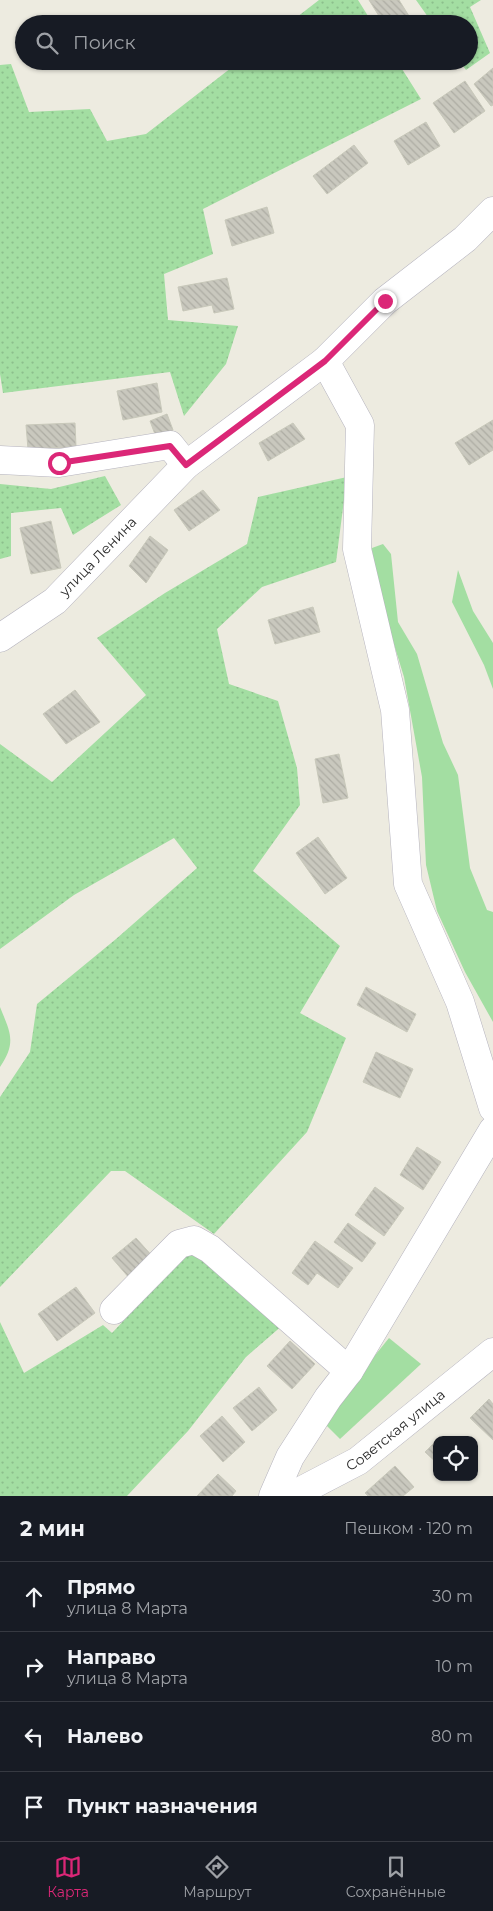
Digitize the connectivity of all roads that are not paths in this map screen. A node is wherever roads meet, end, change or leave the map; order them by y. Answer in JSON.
{"nodes":[{"id":1,"x":493,"y":211,"type":"edge"},
{"id":2,"x":325,"y":361,"type":"junction"},
{"id":3,"x":0,"y":460,"type":"edge"},
{"id":4,"x":186,"y":465,"type":"junction"},
{"id":5,"x":0,"y":638,"type":"edge"},
{"id":6,"x":493,"y":1108,"type":"edge"},
{"id":7,"x":493,"y":1130,"type":"edge"},
{"id":8,"x":114,"y":1310,"type":"dead end"},
{"id":9,"x":493,"y":1352,"type":"edge"},
{"id":10,"x":349,"y":1371,"type":"junction"},
{"id":11,"x":273,"y":1496,"type":"edge"},
{"id":12,"x":291,"y":1496,"type":"edge"}],
"edges":[{"from":1,"to":2,"type":"street","name":"улица Ленина"},
{"from":2,"to":4,"type":"street","name":"улица Ленина"},
{"from":2,"to":6,"type":"street"},
{"from":3,"to":4,"type":"street"},
{"from":4,"to":5,"type":"street","name":"улица Ленина"},
{"from":7,"to":10,"type":"street"},
{"from":8,"to":10,"type":"street"},
{"from":9,"to":12,"type":"street","name":"Советская улица"},
{"from":10,"to":11,"type":"street"}]}
